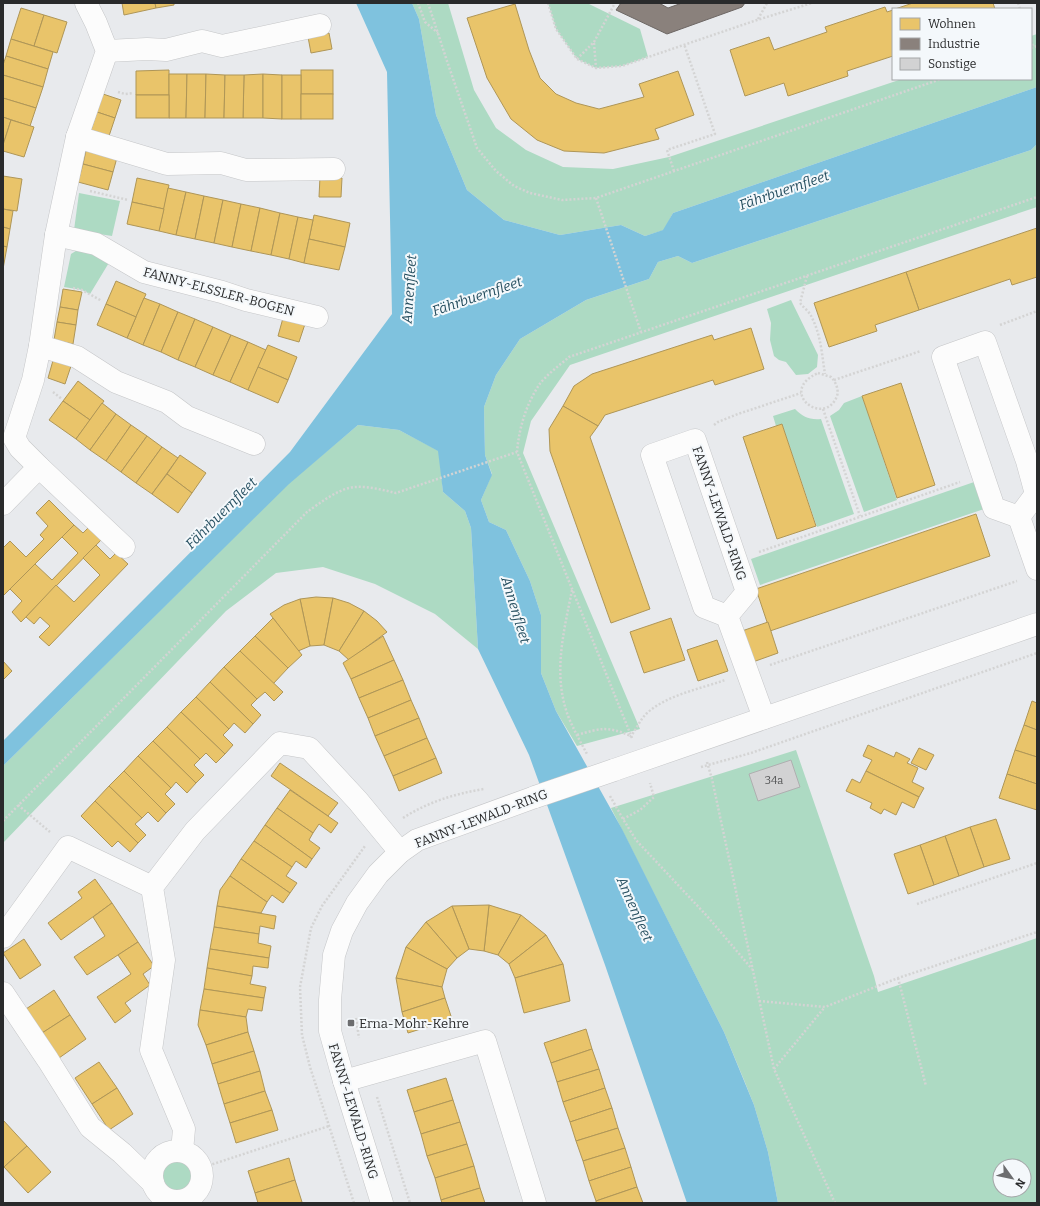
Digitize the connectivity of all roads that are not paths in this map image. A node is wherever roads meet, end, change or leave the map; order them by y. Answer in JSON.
{"nodes":[{"id":1,"x":86,"y":3,"type":"edge"},
{"id":2,"x":320,"y":25,"type":"dead end"},
{"id":3,"x":107,"y":50,"type":"junction"},
{"id":4,"x":77,"y":137,"type":"junction"},
{"id":5,"x":334,"y":169,"type":"dead end"},
{"id":6,"x":56,"y":235,"type":"junction"},
{"id":7,"x":317,"y":317,"type":"dead end"},
{"id":8,"x":40,"y":346,"type":"junction"},
{"id":9,"x":254,"y":444,"type":"dead end"},
{"id":10,"x":39,"y":467,"type":"junction"},
{"id":11,"x":3,"y":504,"type":"edge"},
{"id":12,"x":1019,"y":517,"type":"junction"},
{"id":13,"x":124,"y":546,"type":"dead end"},
{"id":14,"x":1030,"y":574,"type":"edge"},
{"id":15,"x":727,"y":616,"type":"junction"},
{"id":16,"x":1037,"y":624,"type":"edge"},
{"id":17,"x":764,"y":718,"type":"junction"},
{"id":18,"x":400,"y":852,"type":"junction"},
{"id":19,"x":152,"y":887,"type":"junction"},
{"id":20,"x":3,"y":937,"type":"edge"},
{"id":21,"x":3,"y":993,"type":"edge"},
{"id":22,"x":344,"y":1081,"type":"junction"},
{"id":23,"x":182,"y":1151,"type":"junction"},
{"id":24,"x":153,"y":1183,"type":"junction"},
{"id":25,"x":190,"y":1200,"type":"edge"},
{"id":26,"x":382,"y":1203,"type":"edge"},
{"id":27,"x":535,"y":1203,"type":"edge"}],
"edges":[{"from":1,"to":3,"type":"street"},
{"from":2,"to":3,"type":"street"},
{"from":3,"to":4,"type":"street"},
{"from":4,"to":5,"type":"street"},
{"from":4,"to":6,"type":"street"},
{"from":6,"to":7,"type":"street","name":"FANNY-ELSSLER-BOGEN"},
{"from":6,"to":8,"type":"street"},
{"from":8,"to":9,"type":"street"},
{"from":8,"to":10,"type":"street"},
{"from":10,"to":11,"type":"street"},
{"from":10,"to":13,"type":"street"},
{"from":12,"to":12,"type":"street"},
{"from":12,"to":14,"type":"street"},
{"from":15,"to":15,"type":"street","name":"FANNY-LEWALD-RING"},
{"from":15,"to":17,"type":"street"},
{"from":16,"to":17,"type":"street","name":"FANNY-LEWALD-RING"},
{"from":17,"to":18,"type":"street","name":"FANNY-LEWALD-RING","bridge":true},
{"from":18,"to":19,"type":"street"},
{"from":18,"to":22,"type":"street","name":"FANNY-LEWALD-RING"},
{"from":19,"to":20,"type":"street"},
{"from":19,"to":23,"type":"street"},
{"from":21,"to":24,"type":"street"},
{"from":22,"to":26,"type":"street","name":"FANNY-LEWALD-RING"},
{"from":22,"to":27,"type":"street"},
{"from":23,"to":24,"type":"street"},
{"from":23,"to":25,"type":"street"},
{"from":24,"to":25,"type":"street"}]}
